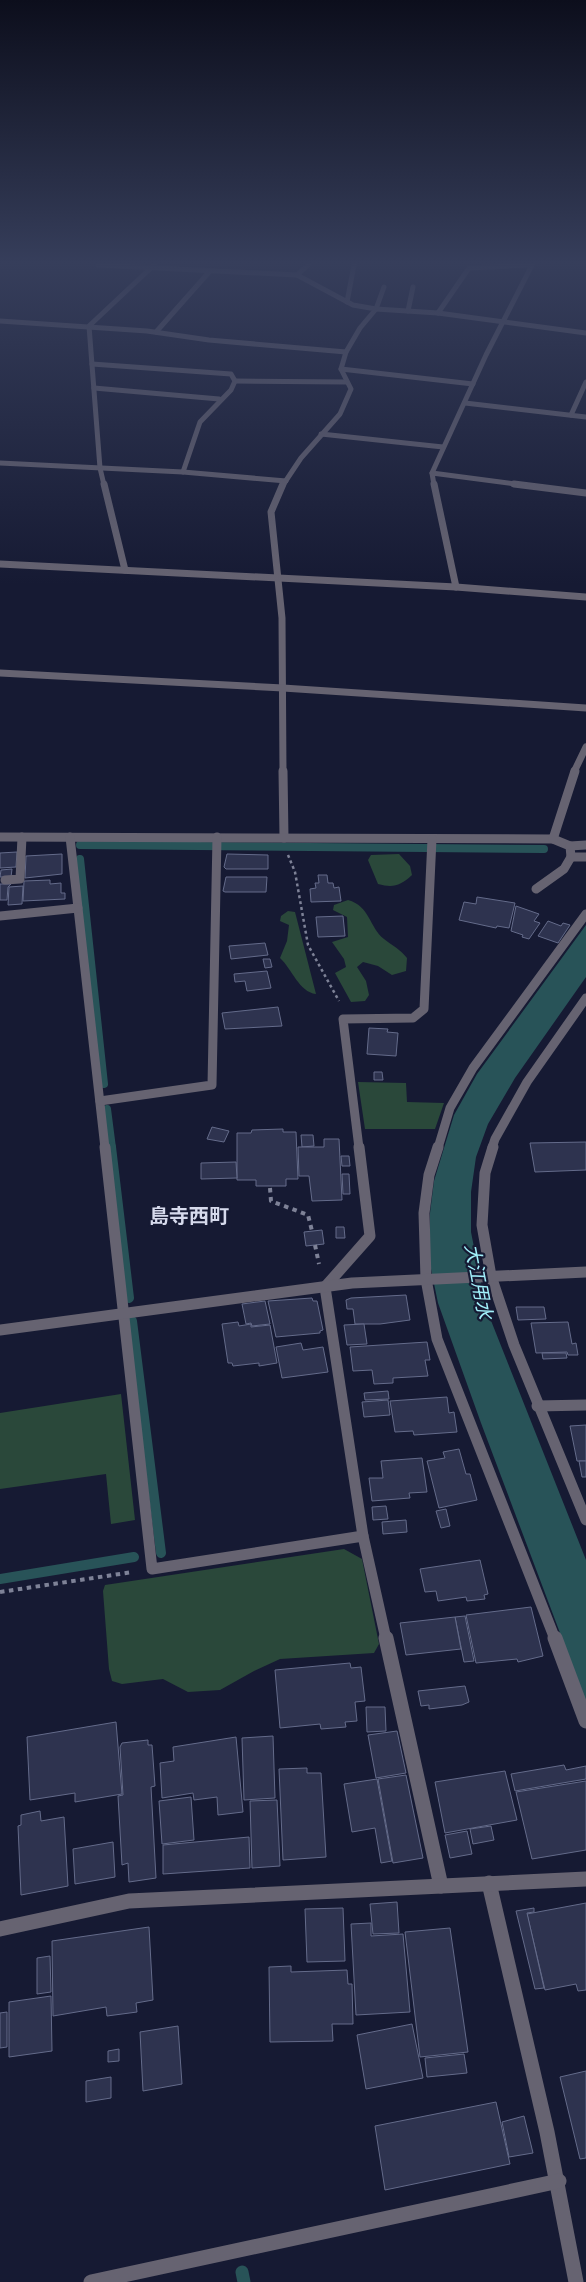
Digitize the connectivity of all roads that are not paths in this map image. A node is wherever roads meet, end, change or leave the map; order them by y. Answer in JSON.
{"nodes":[{"id":1,"x":93,"y":371,"type":"edge"},
{"id":2,"x":204,"y":371,"type":"edge"},
{"id":3,"x":342,"y":371,"type":"edge"},
{"id":4,"x":363,"y":371,"type":"edge"},
{"id":5,"x":479,"y":371,"type":"edge"},
{"id":6,"x":235,"y":381,"type":"junction"},
{"id":7,"x":347,"y":382,"type":"junction"},
{"id":8,"x":586,"y":382,"type":"edge"},
{"id":9,"x":473,"y":384,"type":"junction"},
{"id":10,"x":94,"y":388,"type":"junction"},
{"id":11,"x":219,"y":399,"type":"junction"},
{"id":12,"x":465,"y":403,"type":"junction"},
{"id":13,"x":571,"y":415,"type":"junction"},
{"id":14,"x":586,"y":417,"type":"edge"},
{"id":15,"x":321,"y":434,"type":"junction"},
{"id":16,"x":443,"y":448,"type":"junction"},
{"id":17,"x":0,"y":463,"type":"edge"},
{"id":18,"x":100,"y":468,"type":"junction"},
{"id":19,"x":183,"y":472,"type":"junction"},
{"id":20,"x":432,"y":472,"type":"junction"},
{"id":21,"x":286,"y":480,"type":"junction"},
{"id":22,"x":586,"y":493,"type":"edge"},
{"id":23,"x":0,"y":564,"type":"edge"},
{"id":24,"x":125,"y":570,"type":"junction"},
{"id":25,"x":277,"y":578,"type":"junction"},
{"id":26,"x":456,"y":587,"type":"junction"},
{"id":27,"x":586,"y":597,"type":"edge"},
{"id":28,"x":0,"y":673,"type":"edge"},
{"id":29,"x":283,"y":688,"type":"junction"},
{"id":30,"x":586,"y":708,"type":"edge"},
{"id":31,"x":586,"y":747,"type":"edge"},
{"id":32,"x":0,"y":837,"type":"edge"},
{"id":33,"x":22,"y":837,"type":"junction"},
{"id":34,"x":70,"y":837,"type":"junction"},
{"id":35,"x":284,"y":838,"type":"junction"},
{"id":36,"x":553,"y":840,"type":"junction"},
{"id":37,"x":217,"y":844,"type":"junction"},
{"id":38,"x":432,"y":845,"type":"junction"},
{"id":39,"x":586,"y":845,"type":"edge"},
{"id":40,"x":570,"y":846,"type":"junction"},
{"id":41,"x":571,"y":857,"type":"junction"},
{"id":42,"x":586,"y":858,"type":"edge"},
{"id":43,"x":5,"y":880,"type":"dead end"},
{"id":44,"x":536,"y":889,"type":"dead end"},
{"id":45,"x":78,"y":908,"type":"junction"},
{"id":46,"x":586,"y":914,"type":"edge"},
{"id":47,"x":0,"y":916,"type":"edge"},
{"id":48,"x":586,"y":998,"type":"edge"},
{"id":49,"x":100,"y":1101,"type":"junction"},
{"id":50,"x":586,"y":1272,"type":"edge"},
{"id":51,"x":486,"y":1276,"type":"junction"},
{"id":52,"x":427,"y":1279,"type":"junction"},
{"id":53,"x":325,"y":1287,"type":"junction"},
{"id":54,"x":124,"y":1313,"type":"junction"},
{"id":55,"x":0,"y":1330,"type":"edge"},
{"id":56,"x":586,"y":1405,"type":"edge"},
{"id":57,"x":537,"y":1406,"type":"junction"},
{"id":58,"x":586,"y":1520,"type":"edge"},
{"id":59,"x":363,"y":1536,"type":"junction"},
{"id":60,"x":586,"y":1721,"type":"edge"},
{"id":61,"x":586,"y":1879,"type":"edge"},
{"id":62,"x":489,"y":1883,"type":"junction"},
{"id":63,"x":440,"y":1886,"type":"junction"},
{"id":64,"x":0,"y":1929,"type":"edge"},
{"id":65,"x":558,"y":2181,"type":"junction"},
{"id":66,"x":91,"y":2282,"type":"edge"},
{"id":67,"x":576,"y":2282,"type":"edge"}],
"edges":[{"from":1,"to":10,"type":"street"},
{"from":2,"to":6,"type":"street"},
{"from":3,"to":7,"type":"street"},
{"from":4,"to":9,"type":"street"},
{"from":5,"to":9,"type":"street"},
{"from":6,"to":7,"type":"street"},
{"from":6,"to":11,"type":"street"},
{"from":7,"to":15,"type":"street"},
{"from":8,"to":13,"type":"street"},
{"from":9,"to":12,"type":"street"},
{"from":10,"to":11,"type":"street"},
{"from":10,"to":18,"type":"street"},
{"from":11,"to":19,"type":"street"},
{"from":12,"to":13,"type":"street"},
{"from":12,"to":16,"type":"street"},
{"from":13,"to":14,"type":"street"},
{"from":15,"to":16,"type":"street"},
{"from":15,"to":21,"type":"street"},
{"from":16,"to":20,"type":"street"},
{"from":17,"to":18,"type":"street"},
{"from":18,"to":19,"type":"street"},
{"from":18,"to":24,"type":"street"},
{"from":19,"to":21,"type":"street"},
{"from":20,"to":22,"type":"street"},
{"from":20,"to":26,"type":"street"},
{"from":21,"to":25,"type":"street"},
{"from":23,"to":24,"type":"street"},
{"from":24,"to":25,"type":"street"},
{"from":25,"to":26,"type":"street"},
{"from":25,"to":29,"type":"street"},
{"from":26,"to":27,"type":"street"},
{"from":28,"to":29,"type":"street"},
{"from":29,"to":30,"type":"street"},
{"from":29,"to":35,"type":"street"},
{"from":31,"to":36,"type":"street"},
{"from":32,"to":33,"type":"street"},
{"from":33,"to":34,"type":"street"},
{"from":33,"to":43,"type":"street"},
{"from":34,"to":37,"type":"street"},
{"from":34,"to":45,"type":"street"},
{"from":35,"to":37,"type":"street"},
{"from":35,"to":38,"type":"street"},
{"from":36,"to":38,"type":"street"},
{"from":36,"to":40,"type":"street"},
{"from":37,"to":49,"type":"street"},
{"from":38,"to":53,"type":"street"},
{"from":39,"to":40,"type":"street"},
{"from":40,"to":41,"type":"street"},
{"from":41,"to":42,"type":"street"},
{"from":41,"to":44,"type":"street"},
{"from":45,"to":47,"type":"street"},
{"from":45,"to":49,"type":"street"},
{"from":46,"to":52,"type":"street"},
{"from":48,"to":51,"type":"street"},
{"from":49,"to":54,"type":"street"},
{"from":50,"to":51,"type":"street"},
{"from":51,"to":52,"type":"street"},
{"from":51,"to":57,"type":"street"},
{"from":52,"to":53,"type":"street"},
{"from":52,"to":60,"type":"street"},
{"from":53,"to":54,"type":"street"},
{"from":53,"to":59,"type":"street"},
{"from":54,"to":55,"type":"street"},
{"from":54,"to":59,"type":"street"},
{"from":56,"to":57,"type":"street"},
{"from":57,"to":58,"type":"street"},
{"from":59,"to":63,"type":"street"},
{"from":61,"to":62,"type":"street"},
{"from":62,"to":63,"type":"street"},
{"from":62,"to":65,"type":"street"},
{"from":63,"to":64,"type":"street"},
{"from":65,"to":66,"type":"street"},
{"from":65,"to":67,"type":"street"}]}
